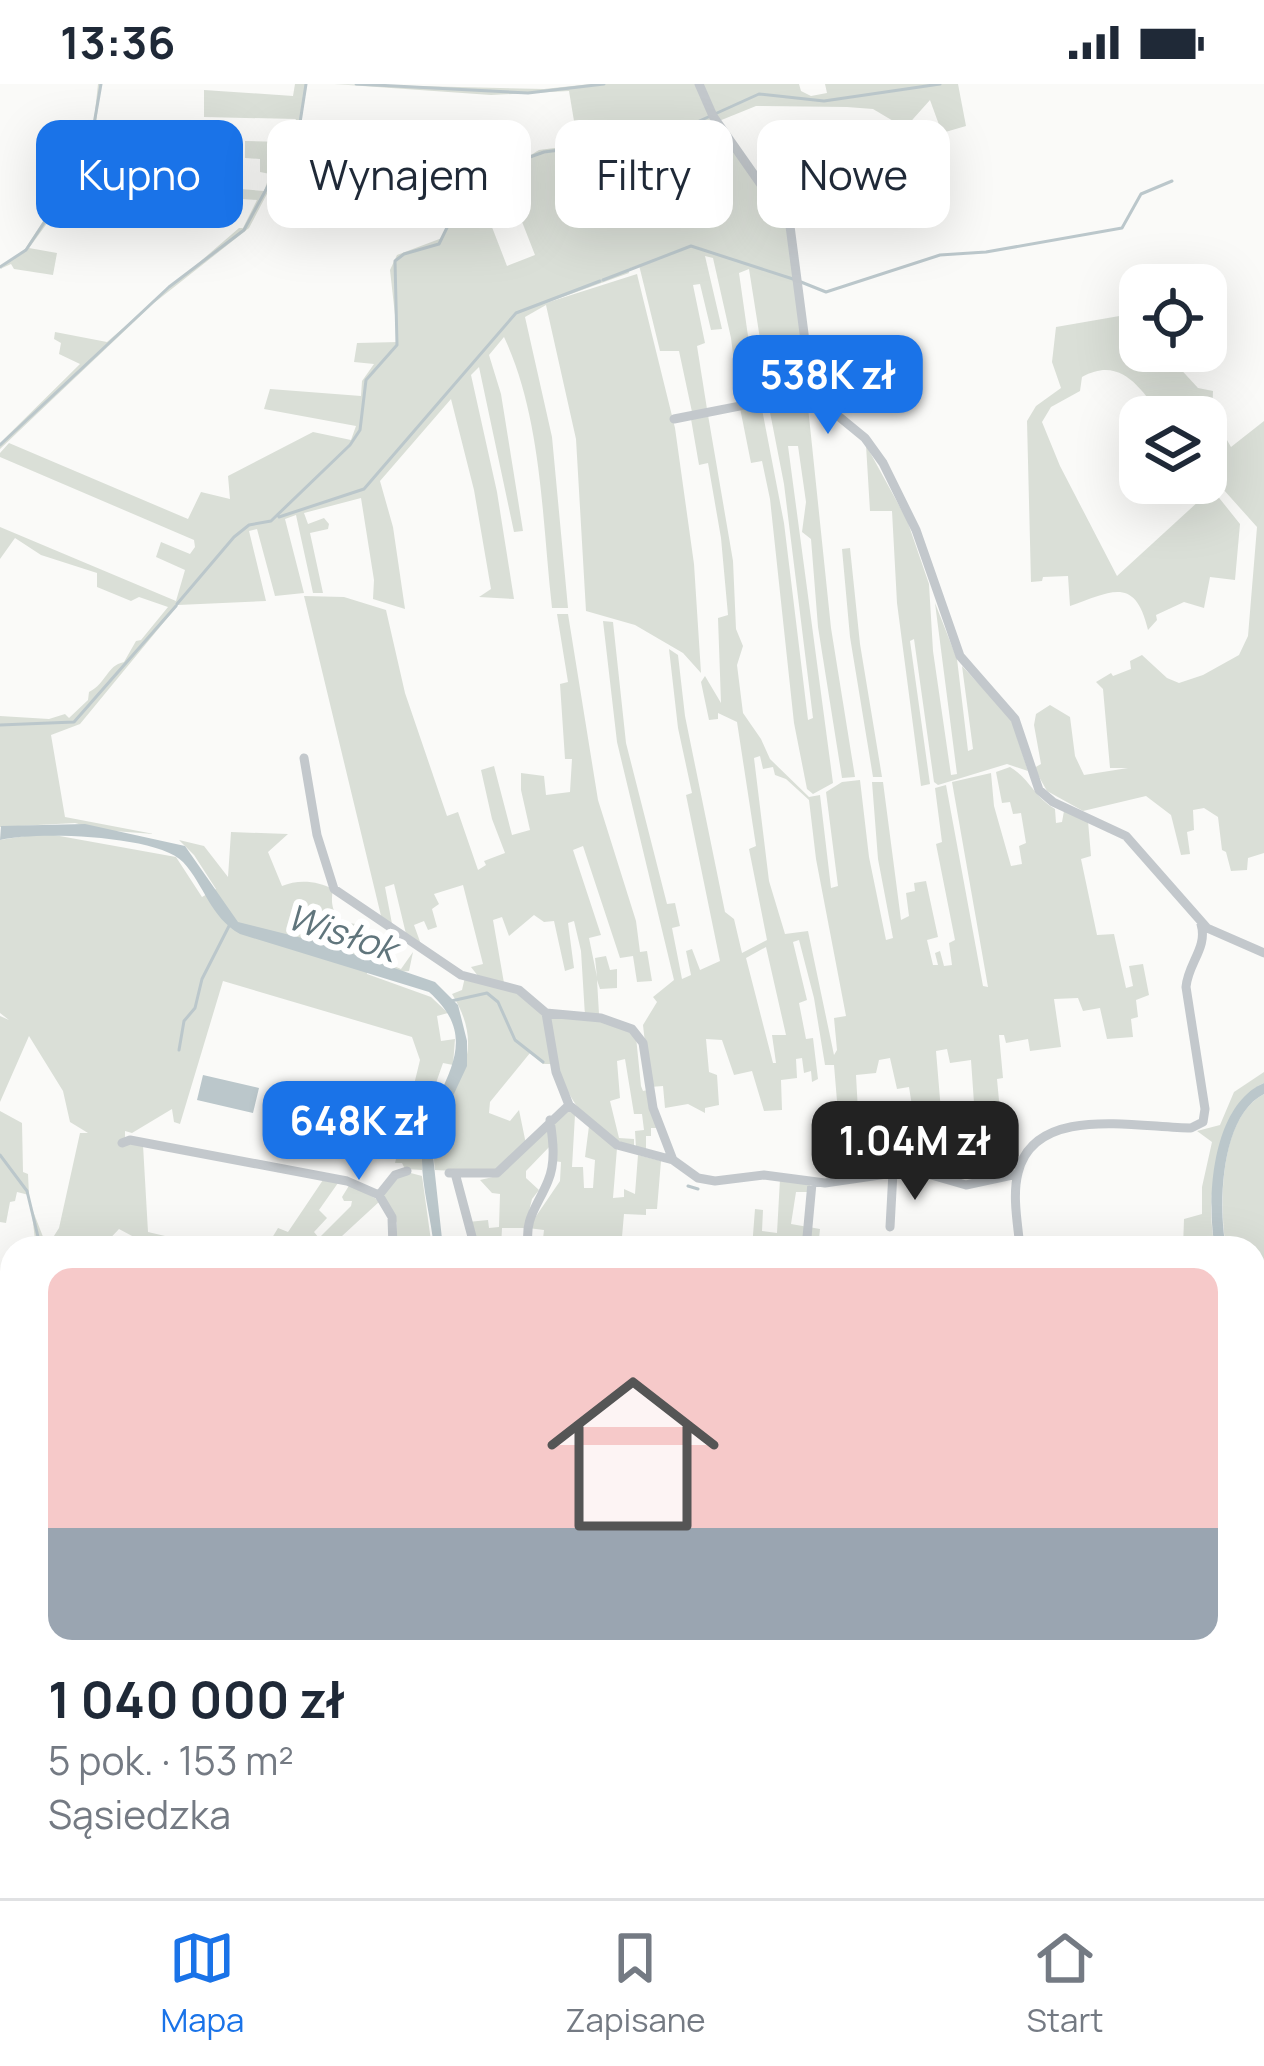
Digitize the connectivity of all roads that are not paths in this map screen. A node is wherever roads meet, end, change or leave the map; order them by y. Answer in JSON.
{"nodes":[{"id":1,"x":699,"y":84,"type":"edge"},
{"id":2,"x":816,"y":391,"type":"junction"},
{"id":3,"x":674,"y":419,"type":"dead end"},
{"id":4,"x":304,"y":758,"type":"dead end"},
{"id":5,"x":1198,"y":920,"type":"junction"},
{"id":6,"x":1213,"y":932,"type":"junction"},
{"id":7,"x":1230,"y":938,"type":"junction"},
{"id":8,"x":1206,"y":944,"type":"junction"},
{"id":9,"x":1264,"y":953,"type":"edge"},
{"id":10,"x":545,"y":1013,"type":"junction"},
{"id":11,"x":569,"y":1105,"type":"junction"},
{"id":12,"x":550,"y":1120,"type":"junction"},
{"id":13,"x":122,"y":1143,"type":"dead end"},
{"id":14,"x":673,"y":1160,"type":"junction"},
{"id":15,"x":406,"y":1171,"type":"dead end"},
{"id":16,"x":893,"y":1172,"type":"junction"},
{"id":17,"x":472,"y":1174,"type":"junction"},
{"id":18,"x":1017,"y":1174,"type":"junction"},
{"id":19,"x":812,"y":1183,"type":"junction"},
{"id":20,"x":459,"y":1190,"type":"junction"},
{"id":21,"x":379,"y":1195,"type":"junction"},
{"id":22,"x":890,"y":1227,"type":"dead end"},
{"id":23,"x":393,"y":1236,"type":"edge"},
{"id":24,"x":472,"y":1236,"type":"edge"},
{"id":25,"x":528,"y":1236,"type":"edge"},
{"id":26,"x":807,"y":1236,"type":"edge"},
{"id":27,"x":1020,"y":1236,"type":"edge"}],
"edges":[{"from":1,"to":2,"type":"street"},
{"from":2,"to":3,"type":"street"},
{"from":2,"to":5,"type":"street"},
{"from":4,"to":10,"type":"street"},
{"from":5,"to":6,"type":"street"},
{"from":5,"to":8,"type":"street"},
{"from":6,"to":7,"type":"street"},
{"from":6,"to":8,"type":"street"},
{"from":7,"to":8,"type":"street"},
{"from":7,"to":9,"type":"street"},
{"from":8,"to":18,"type":"street"},
{"from":10,"to":11,"type":"street"},
{"from":10,"to":14,"type":"street"},
{"from":11,"to":12,"type":"street"},
{"from":11,"to":14,"type":"street"},
{"from":12,"to":17,"type":"street"},
{"from":12,"to":25,"type":"street"},
{"from":13,"to":21,"type":"street"},
{"from":14,"to":19,"type":"street"},
{"from":15,"to":21,"type":"street"},
{"from":16,"to":18,"type":"street"},
{"from":16,"to":19,"type":"street"},
{"from":16,"to":22,"type":"street"},
{"from":17,"to":20,"type":"street"},
{"from":17,"to":20,"type":"street"},
{"from":18,"to":27,"type":"street"},
{"from":19,"to":26,"type":"street"},
{"from":20,"to":24,"type":"street"},
{"from":21,"to":23,"type":"street"}]}
